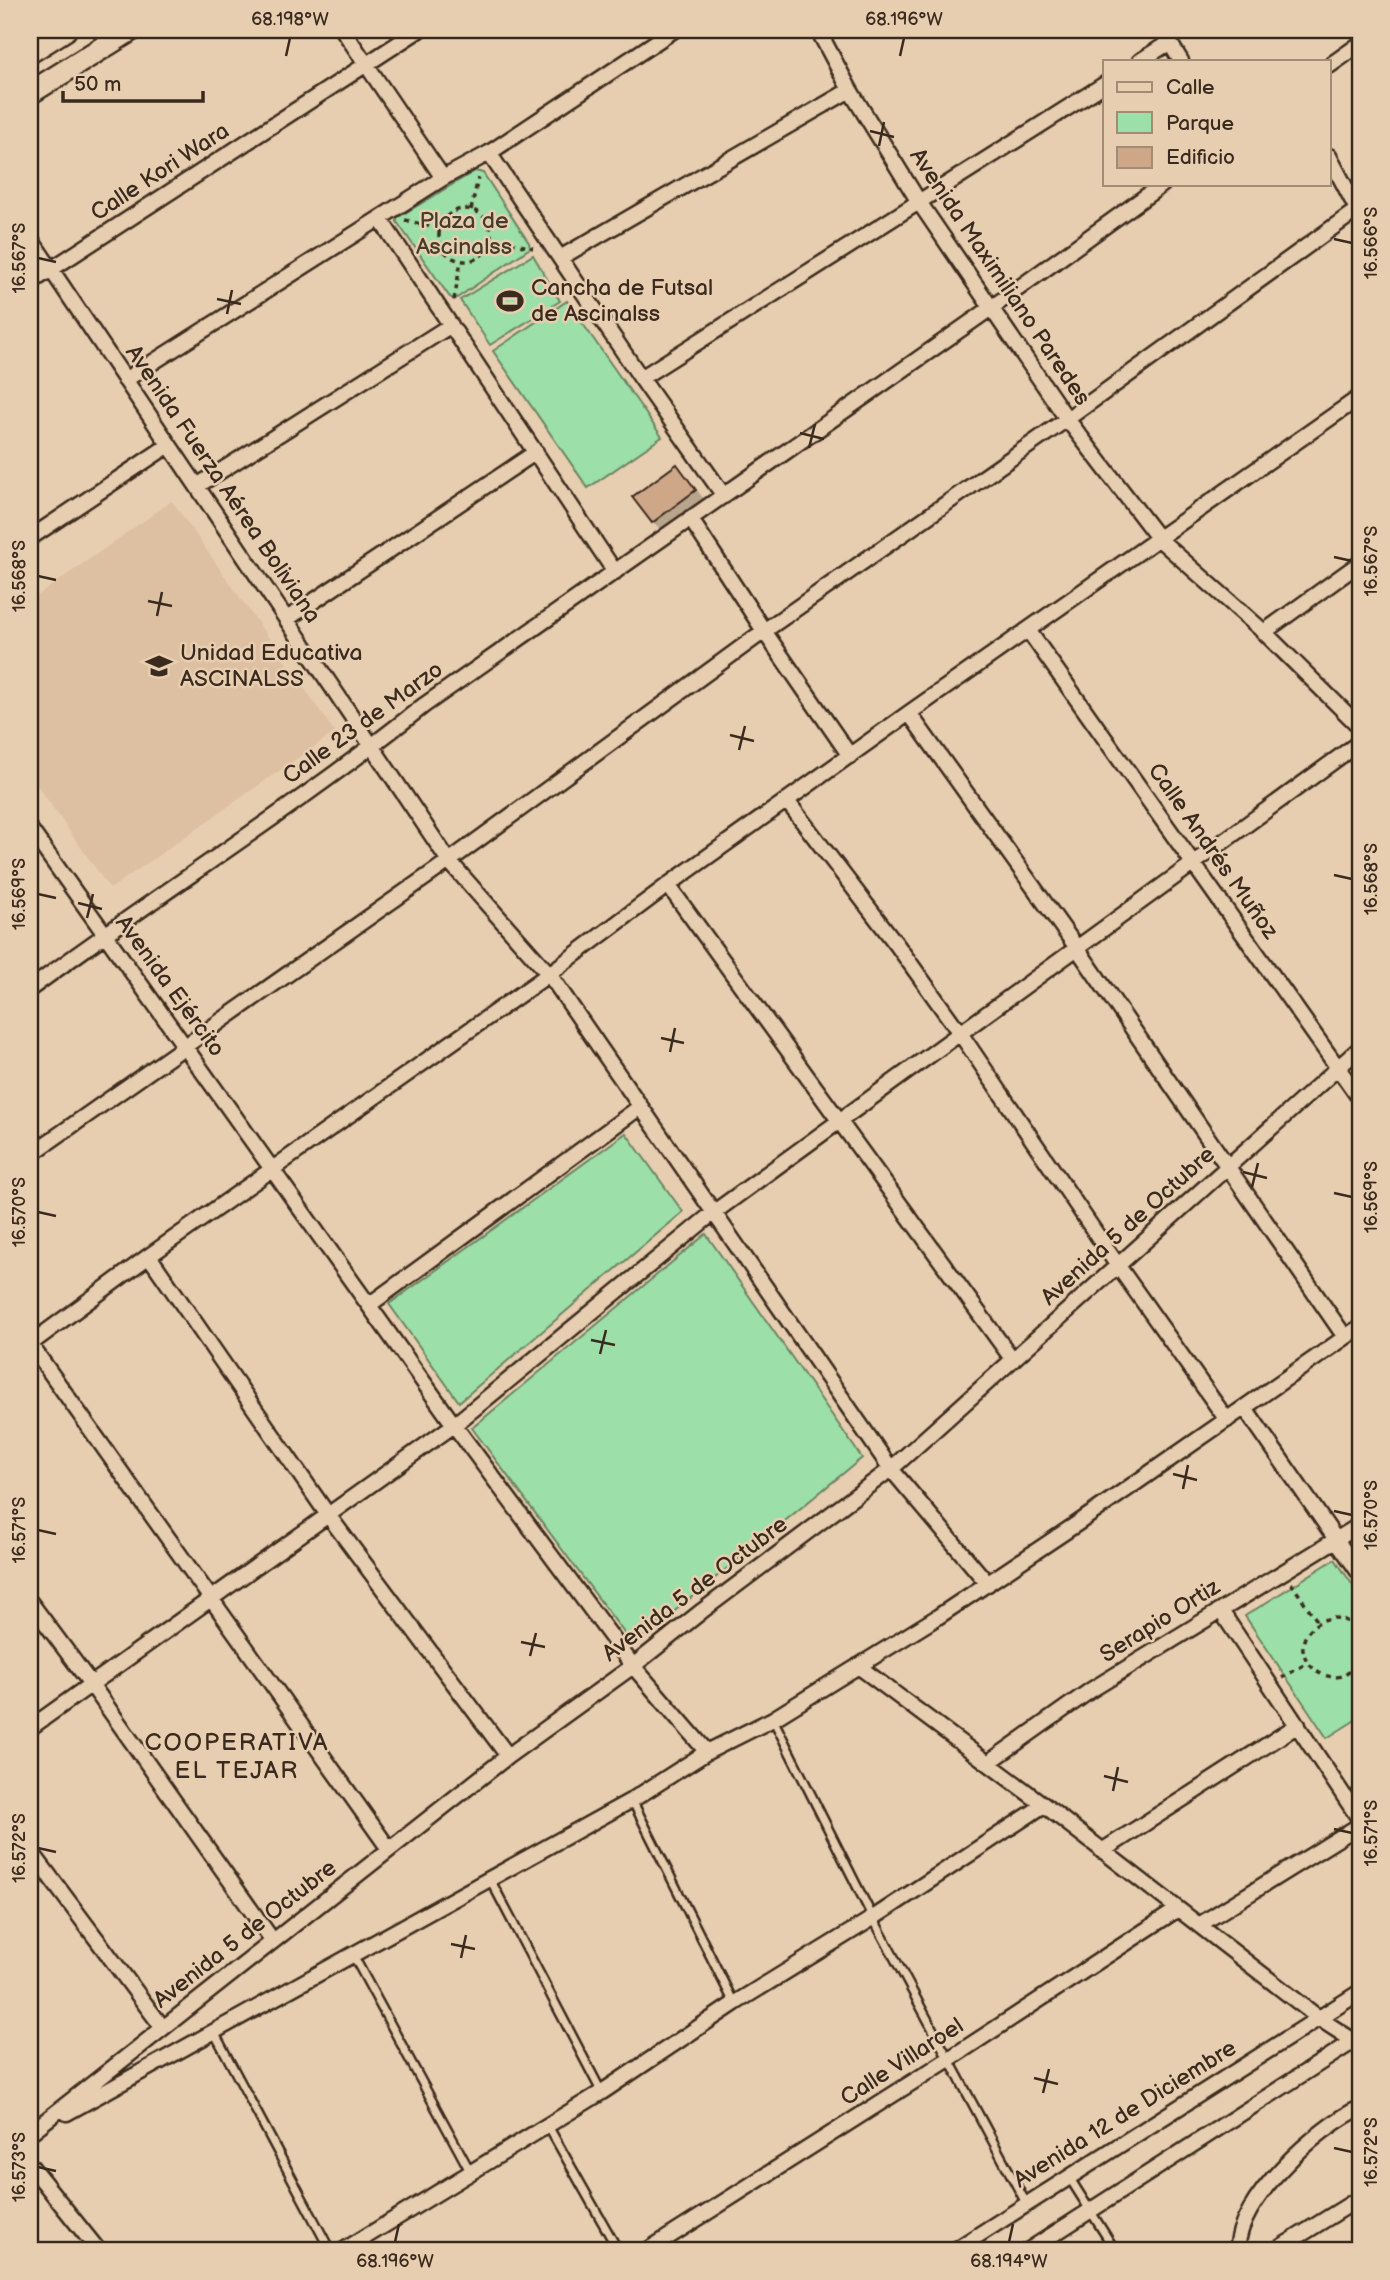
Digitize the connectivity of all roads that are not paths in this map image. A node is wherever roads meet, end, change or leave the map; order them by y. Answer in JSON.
{"nodes":[{"id":1,"x":65,"y":30,"type":"edge"},
{"id":2,"x":131,"y":30,"type":"edge"},
{"id":3,"x":344,"y":30,"type":"edge"},
{"id":4,"x":419,"y":30,"type":"edge"},
{"id":5,"x":674,"y":30,"type":"edge"},
{"id":6,"x":818,"y":30,"type":"edge"},
{"id":7,"x":1166,"y":36,"type":"edge"},
{"id":8,"x":1360,"y":44,"type":"edge"},
{"id":9,"x":30,"y":52,"type":"edge"},
{"id":10,"x":1141,"y":60,"type":"edge"},
{"id":11,"x":1180,"y":60,"type":"edge"},
{"id":12,"x":366,"y":65,"type":"junction"},
{"id":13,"x":1330,"y":65,"type":"edge"},
{"id":14,"x":1103,"y":85,"type":"edge"},
{"id":15,"x":850,"y":90,"type":"junction"},
{"id":16,"x":30,"y":93,"type":"edge"},
{"id":17,"x":489,"y":153,"type":"junction"},
{"id":18,"x":1330,"y":158,"type":"edge"},
{"id":19,"x":443,"y":178,"type":"junction"},
{"id":20,"x":1160,"y":186,"type":"edge"},
{"id":21,"x":919,"y":202,"type":"junction"},
{"id":22,"x":1359,"y":213,"type":"edge"},
{"id":23,"x":386,"y":215,"type":"junction"},
{"id":24,"x":30,"y":238,"type":"edge"},
{"id":25,"x":556,"y":253,"type":"junction"},
{"id":26,"x":52,"y":270,"type":"junction"},
{"id":27,"x":30,"y":283,"type":"edge"},
{"id":28,"x":991,"y":308,"type":"junction"},
{"id":29,"x":451,"y":325,"type":"junction"},
{"id":30,"x":641,"y":378,"type":"junction"},
{"id":31,"x":125,"y":380,"type":"junction"},
{"id":32,"x":1360,"y":397,"type":"edge"},
{"id":33,"x":1067,"y":419,"type":"junction"},
{"id":34,"x":169,"y":445,"type":"junction"},
{"id":35,"x":536,"y":452,"type":"junction"},
{"id":36,"x":197,"y":486,"type":"junction"},
{"id":37,"x":724,"y":496,"type":"junction"},
{"id":38,"x":691,"y":519,"type":"junction"},
{"id":39,"x":30,"y":538,"type":"edge"},
{"id":40,"x":1159,"y":539,"type":"junction"},
{"id":41,"x":1360,"y":563,"type":"edge"},
{"id":42,"x":615,"y":572,"type":"junction"},
{"id":43,"x":287,"y":619,"type":"junction"},
{"id":44,"x":1028,"y":630,"type":"junction"},
{"id":45,"x":764,"y":631,"type":"junction"},
{"id":46,"x":1264,"y":632,"type":"junction"},
{"id":47,"x":909,"y":713,"type":"junction"},
{"id":48,"x":1360,"y":727,"type":"edge"},
{"id":49,"x":1360,"y":742,"type":"edge"},
{"id":50,"x":372,"y":746,"type":"junction"},
{"id":51,"x":850,"y":756,"type":"junction"},
{"id":52,"x":787,"y":801,"type":"junction"},
{"id":53,"x":30,"y":829,"type":"edge"},
{"id":54,"x":449,"y":861,"type":"junction"},
{"id":55,"x":1194,"y":863,"type":"junction"},
{"id":56,"x":668,"y":885,"type":"junction"},
{"id":57,"x":104,"y":934,"type":"junction"},
{"id":58,"x":1077,"y":948,"type":"junction"},
{"id":59,"x":549,"y":974,"type":"junction"},
{"id":60,"x":30,"y":989,"type":"edge"},
{"id":61,"x":960,"y":1033,"type":"junction"},
{"id":62,"x":186,"y":1046,"type":"junction"},
{"id":63,"x":1360,"y":1048,"type":"edge"},
{"id":64,"x":1338,"y":1067,"type":"junction"},
{"id":65,"x":1360,"y":1099,"type":"edge"},
{"id":66,"x":640,"y":1107,"type":"junction"},
{"id":67,"x":839,"y":1121,"type":"junction"},
{"id":68,"x":30,"y":1155,"type":"edge"},
{"id":69,"x":1226,"y":1168,"type":"junction"},
{"id":70,"x":273,"y":1170,"type":"junction"},
{"id":71,"x":713,"y":1213,"type":"junction"},
{"id":72,"x":149,"y":1256,"type":"junction"},
{"id":73,"x":1118,"y":1266,"type":"junction"},
{"id":74,"x":369,"y":1305,"type":"junction"},
{"id":75,"x":1360,"y":1327,"type":"edge"},
{"id":76,"x":1345,"y":1337,"type":"junction"},
{"id":77,"x":30,"y":1344,"type":"edge"},
{"id":78,"x":1013,"y":1360,"type":"junction"},
{"id":79,"x":1245,"y":1408,"type":"junction"},
{"id":80,"x":1227,"y":1420,"type":"junction"},
{"id":81,"x":454,"y":1424,"type":"junction"},
{"id":82,"x":891,"y":1469,"type":"junction"},
{"id":83,"x":328,"y":1515,"type":"junction"},
{"id":84,"x":1360,"y":1525,"type":"edge"},
{"id":85,"x":1336,"y":1539,"type":"junction"},
{"id":86,"x":1360,"y":1574,"type":"edge"},
{"id":87,"x":988,"y":1584,"type":"junction"},
{"id":88,"x":210,"y":1599,"type":"junction"},
{"id":89,"x":30,"y":1602,"type":"edge"},
{"id":90,"x":1221,"y":1611,"type":"junction"},
{"id":91,"x":633,"y":1666,"type":"junction"},
{"id":92,"x":859,"y":1666,"type":"junction"},
{"id":93,"x":91,"y":1684,"type":"junction"},
{"id":94,"x":773,"y":1719,"type":"junction"},
{"id":95,"x":1298,"y":1725,"type":"junction"},
{"id":96,"x":30,"y":1728,"type":"edge"},
{"id":97,"x":707,"y":1752,"type":"junction"},
{"id":98,"x":508,"y":1756,"type":"junction"},
{"id":99,"x":988,"y":1763,"type":"junction"},
{"id":100,"x":632,"y":1800,"type":"junction"},
{"id":101,"x":1045,"y":1805,"type":"junction"},
{"id":102,"x":1360,"y":1823,"type":"edge"},
{"id":103,"x":389,"y":1849,"type":"junction"},
{"id":104,"x":30,"y":1850,"type":"edge"},
{"id":105,"x":1102,"y":1851,"type":"junction"},
{"id":106,"x":489,"y":1878,"type":"junction"},
{"id":107,"x":1178,"y":1909,"type":"junction"},
{"id":108,"x":873,"y":1918,"type":"junction"},
{"id":109,"x":1199,"y":1926,"type":"junction"},
{"id":110,"x":273,"y":1941,"type":"junction"},
{"id":111,"x":353,"y":1955,"type":"junction"},
{"id":112,"x":1360,"y":1992,"type":"edge"},
{"id":113,"x":735,"y":2003,"type":"junction"},
{"id":114,"x":1320,"y":2019,"type":"junction"},
{"id":115,"x":163,"y":2028,"type":"junction"},
{"id":116,"x":214,"y":2032,"type":"junction"},
{"id":117,"x":1358,"y":2041,"type":"edge"},
{"id":118,"x":949,"y":2059,"type":"junction"},
{"id":119,"x":602,"y":2092,"type":"junction"},
{"id":120,"x":1360,"y":2108,"type":"edge"},
{"id":121,"x":548,"y":2126,"type":"junction"},
{"id":122,"x":31,"y":2129,"type":"edge"},
{"id":123,"x":30,"y":2165,"type":"edge"},
{"id":124,"x":470,"y":2171,"type":"junction"},
{"id":125,"x":1069,"y":2176,"type":"junction"},
{"id":126,"x":1360,"y":2198,"type":"edge"},
{"id":127,"x":1026,"y":2203,"type":"junction"},
{"id":128,"x":1092,"y":2211,"type":"junction"},
{"id":129,"x":98,"y":2250,"type":"edge"},
{"id":130,"x":330,"y":2250,"type":"edge"},
{"id":131,"x":344,"y":2250,"type":"edge"},
{"id":132,"x":618,"y":2250,"type":"edge"},
{"id":133,"x":648,"y":2250,"type":"edge"},
{"id":134,"x":954,"y":2250,"type":"edge"},
{"id":135,"x":1029,"y":2250,"type":"edge"},
{"id":136,"x":1115,"y":2250,"type":"edge"},
{"id":137,"x":1238,"y":2250,"type":"edge"},
{"id":138,"x":1276,"y":2250,"type":"edge"}],
"edges":[{"from":1,"to":9,"type":"main road"},
{"from":2,"to":16,"type":"main road"},
{"from":3,"to":12,"type":"street"},
{"from":4,"to":12,"type":"street","name":"Calle Kori Wara"},
{"from":5,"to":17,"type":"street"},
{"from":6,"to":15,"type":"street","name":"Avenida Maximiliano Paredes"},
{"from":7,"to":10,"type":"street"},
{"from":7,"to":11,"type":"street"},
{"from":8,"to":13,"type":"street"},
{"from":12,"to":19,"type":"street"},
{"from":12,"to":26,"type":"street","name":"Calle Kori Wara"},
{"from":14,"to":21,"type":"street"},
{"from":15,"to":21,"type":"street","name":"Avenida Maximiliano Paredes"},
{"from":15,"to":25,"type":"street"},
{"from":17,"to":19,"type":"street"},
{"from":17,"to":25,"type":"street"},
{"from":18,"to":22,"type":"street"},
{"from":19,"to":23,"type":"street"},
{"from":20,"to":28,"type":"street","name":"Calle 23 de Marzo"},
{"from":21,"to":28,"type":"street","name":"Avenida Maximiliano Paredes"},
{"from":21,"to":30,"type":"street"},
{"from":22,"to":33,"type":"street"},
{"from":23,"to":29,"type":"street"},
{"from":23,"to":31,"type":"street"},
{"from":24,"to":26,"type":"street","name":"Avenida Fuerza Aérea Boliviana"},
{"from":25,"to":30,"type":"street"},
{"from":26,"to":27,"type":"street","name":"Calle Kori Wara"},
{"from":26,"to":31,"type":"street","name":"Avenida Fuerza Aérea Boliviana"},
{"from":28,"to":33,"type":"street","name":"Avenida Maximiliano Paredes"},
{"from":28,"to":37,"type":"street","name":"Calle 23 de Marzo"},
{"from":29,"to":35,"type":"street"},
{"from":29,"to":36,"type":"street"},
{"from":30,"to":37,"type":"street"},
{"from":31,"to":34,"type":"street","name":"Avenida Fuerza Aérea Boliviana"},
{"from":32,"to":40,"type":"street"},
{"from":33,"to":40,"type":"street","name":"Avenida Maximiliano Paredes"},
{"from":33,"to":45,"type":"street"},
{"from":34,"to":36,"type":"street","name":"Avenida Fuerza Aérea Boliviana"},
{"from":34,"to":39,"type":"street"},
{"from":35,"to":42,"type":"street"},
{"from":35,"to":43,"type":"street"},
{"from":36,"to":43,"type":"street","name":"Avenida Fuerza Aérea Boliviana"},
{"from":37,"to":38,"type":"street","name":"Calle 23 de Marzo"},
{"from":38,"to":42,"type":"street","name":"Calle 23 de Marzo"},
{"from":38,"to":45,"type":"street"},
{"from":40,"to":44,"type":"street"},
{"from":40,"to":46,"type":"street","name":"Avenida Maximiliano Paredes"},
{"from":41,"to":46,"type":"street"},
{"from":42,"to":50,"type":"street","name":"Calle 23 de Marzo"},
{"from":43,"to":50,"type":"street","name":"Avenida Fuerza Aérea Boliviana"},
{"from":44,"to":47,"type":"street"},
{"from":44,"to":55,"type":"street","name":"Calle Andrés Muñoz"},
{"from":45,"to":51,"type":"street"},
{"from":45,"to":54,"type":"street"},
{"from":46,"to":48,"type":"street","name":"Avenida Maximiliano Paredes"},
{"from":47,"to":51,"type":"street"},
{"from":47,"to":58,"type":"street"},
{"from":49,"to":55,"type":"street"},
{"from":50,"to":54,"type":"street","name":"Avenida Fuerza Aérea Boliviana"},
{"from":50,"to":57,"type":"street","name":"Calle 23 de Marzo"},
{"from":51,"to":52,"type":"street"},
{"from":52,"to":56,"type":"street"},
{"from":52,"to":61,"type":"street"},
{"from":53,"to":57,"type":"street","name":"Avenida Ejército"},
{"from":54,"to":59,"type":"street","name":"Avenida Fuerza Aérea Boliviana"},
{"from":54,"to":62,"type":"street"},
{"from":55,"to":58,"type":"street"},
{"from":55,"to":64,"type":"street","name":"Calle Andrés Muñoz"},
{"from":56,"to":59,"type":"street"},
{"from":56,"to":67,"type":"street"},
{"from":57,"to":60,"type":"street","name":"Calle 23 de Marzo"},
{"from":57,"to":62,"type":"street","name":"Avenida Ejército"},
{"from":58,"to":61,"type":"street"},
{"from":58,"to":69,"type":"street"},
{"from":59,"to":66,"type":"street","name":"Avenida Fuerza Aérea Boliviana"},
{"from":59,"to":70,"type":"street"},
{"from":61,"to":67,"type":"street"},
{"from":61,"to":73,"type":"street"},
{"from":62,"to":68,"type":"street"},
{"from":62,"to":70,"type":"street","name":"Avenida Ejército"},
{"from":63,"to":64,"type":"street","name":"Avenida 5 de Octubre"},
{"from":64,"to":65,"type":"street","name":"Calle Andrés Muñoz"},
{"from":64,"to":69,"type":"street","name":"Avenida 5 de Octubre"},
{"from":66,"to":71,"type":"street","name":"Avenida Fuerza Aérea Boliviana"},
{"from":66,"to":74,"type":"street"},
{"from":67,"to":71,"type":"street"},
{"from":67,"to":78,"type":"street"},
{"from":69,"to":73,"type":"street","name":"Avenida 5 de Octubre"},
{"from":69,"to":76,"type":"street"},
{"from":70,"to":72,"type":"street"},
{"from":70,"to":74,"type":"street","name":"Avenida Ejército"},
{"from":71,"to":81,"type":"street"},
{"from":71,"to":82,"type":"street","name":"Avenida Fuerza Aérea Boliviana"},
{"from":72,"to":77,"type":"street"},
{"from":72,"to":83,"type":"street"},
{"from":73,"to":78,"type":"street","name":"Avenida 5 de Octubre"},
{"from":73,"to":80,"type":"street"},
{"from":74,"to":81,"type":"street","name":"Avenida Ejército"},
{"from":75,"to":76,"type":"street"},
{"from":76,"to":79,"type":"street"},
{"from":77,"to":88,"type":"street"},
{"from":78,"to":82,"type":"street","name":"Avenida 5 de Octubre"},
{"from":79,"to":80,"type":"street"},
{"from":79,"to":85,"type":"street"},
{"from":80,"to":87,"type":"street"},
{"from":81,"to":83,"type":"street"},
{"from":81,"to":91,"type":"street","name":"Avenida Ejército"},
{"from":82,"to":87,"type":"street","name":"Avenida Fuerza Aérea Boliviana"},
{"from":82,"to":91,"type":"street","name":"Avenida 5 de Octubre"},
{"from":83,"to":88,"type":"street"},
{"from":83,"to":98,"type":"street"},
{"from":84,"to":85,"type":"street","name":"Serapio Ortiz"},
{"from":85,"to":86,"type":"street"},
{"from":85,"to":90,"type":"street","name":"Serapio Ortiz"},
{"from":87,"to":92,"type":"street"},
{"from":88,"to":93,"type":"street"},
{"from":88,"to":103,"type":"street"},
{"from":89,"to":93,"type":"street"},
{"from":90,"to":95,"type":"street"},
{"from":90,"to":99,"type":"street","name":"Serapio Ortiz"},
{"from":91,"to":97,"type":"street","name":"Avenida Ejército"},
{"from":91,"to":98,"type":"street","name":"Avenida 5 de Octubre"},
{"from":92,"to":94,"type":"street"},
{"from":92,"to":99,"type":"street"},
{"from":93,"to":96,"type":"street"},
{"from":93,"to":110,"type":"street"},
{"from":94,"to":97,"type":"street"},
{"from":94,"to":108,"type":"lane"},
{"from":95,"to":102,"type":"street"},
{"from":95,"to":105,"type":"street"},
{"from":97,"to":100,"type":"street"},
{"from":98,"to":103,"type":"street","name":"Avenida 5 de Octubre"},
{"from":99,"to":101,"type":"street"},
{"from":100,"to":106,"type":"street"},
{"from":100,"to":113,"type":"lane"},
{"from":101,"to":105,"type":"street"},
{"from":101,"to":108,"type":"street"},
{"from":102,"to":109,"type":"street"},
{"from":103,"to":110,"type":"street","name":"Avenida 5 de Octubre"},
{"from":104,"to":115,"type":"street"},
{"from":105,"to":107,"type":"street"},
{"from":106,"to":111,"type":"street"},
{"from":106,"to":119,"type":"lane"},
{"from":107,"to":109,"type":"street"},
{"from":107,"to":118,"type":"street","name":"Calle Villaroel"},
{"from":108,"to":113,"type":"street"},
{"from":108,"to":118,"type":"lane"},
{"from":109,"to":114,"type":"street"},
{"from":110,"to":115,"type":"street","name":"Avenida 5 de Octubre"},
{"from":111,"to":116,"type":"street"},
{"from":111,"to":124,"type":"lane"},
{"from":112,"to":114,"type":"street","name":"Avenida 12 de Diciembre"},
{"from":113,"to":119,"type":"street"},
{"from":114,"to":117,"type":"street"},
{"from":114,"to":125,"type":"street","name":"Avenida 12 de Diciembre"},
{"from":115,"to":122,"type":"street","name":"Avenida 5 de Octubre"},
{"from":116,"to":122,"type":"street"},
{"from":116,"to":130,"type":"lane"},
{"from":117,"to":128,"type":"street"},
{"from":118,"to":127,"type":"lane"},
{"from":118,"to":133,"type":"street","name":"Calle Villaroel"},
{"from":119,"to":121,"type":"street"},
{"from":120,"to":137,"type":"street"},
{"from":121,"to":124,"type":"street"},
{"from":121,"to":132,"type":"lane"},
{"from":123,"to":129,"type":"street"},
{"from":124,"to":131,"type":"street"},
{"from":125,"to":127,"type":"street","name":"Avenida 12 de Diciembre"},
{"from":125,"to":128,"type":"lane"},
{"from":126,"to":138,"type":"street"},
{"from":127,"to":134,"type":"street","name":"Avenida 12 de Diciembre"},
{"from":128,"to":135,"type":"street"},
{"from":128,"to":136,"type":"lane"}]}
